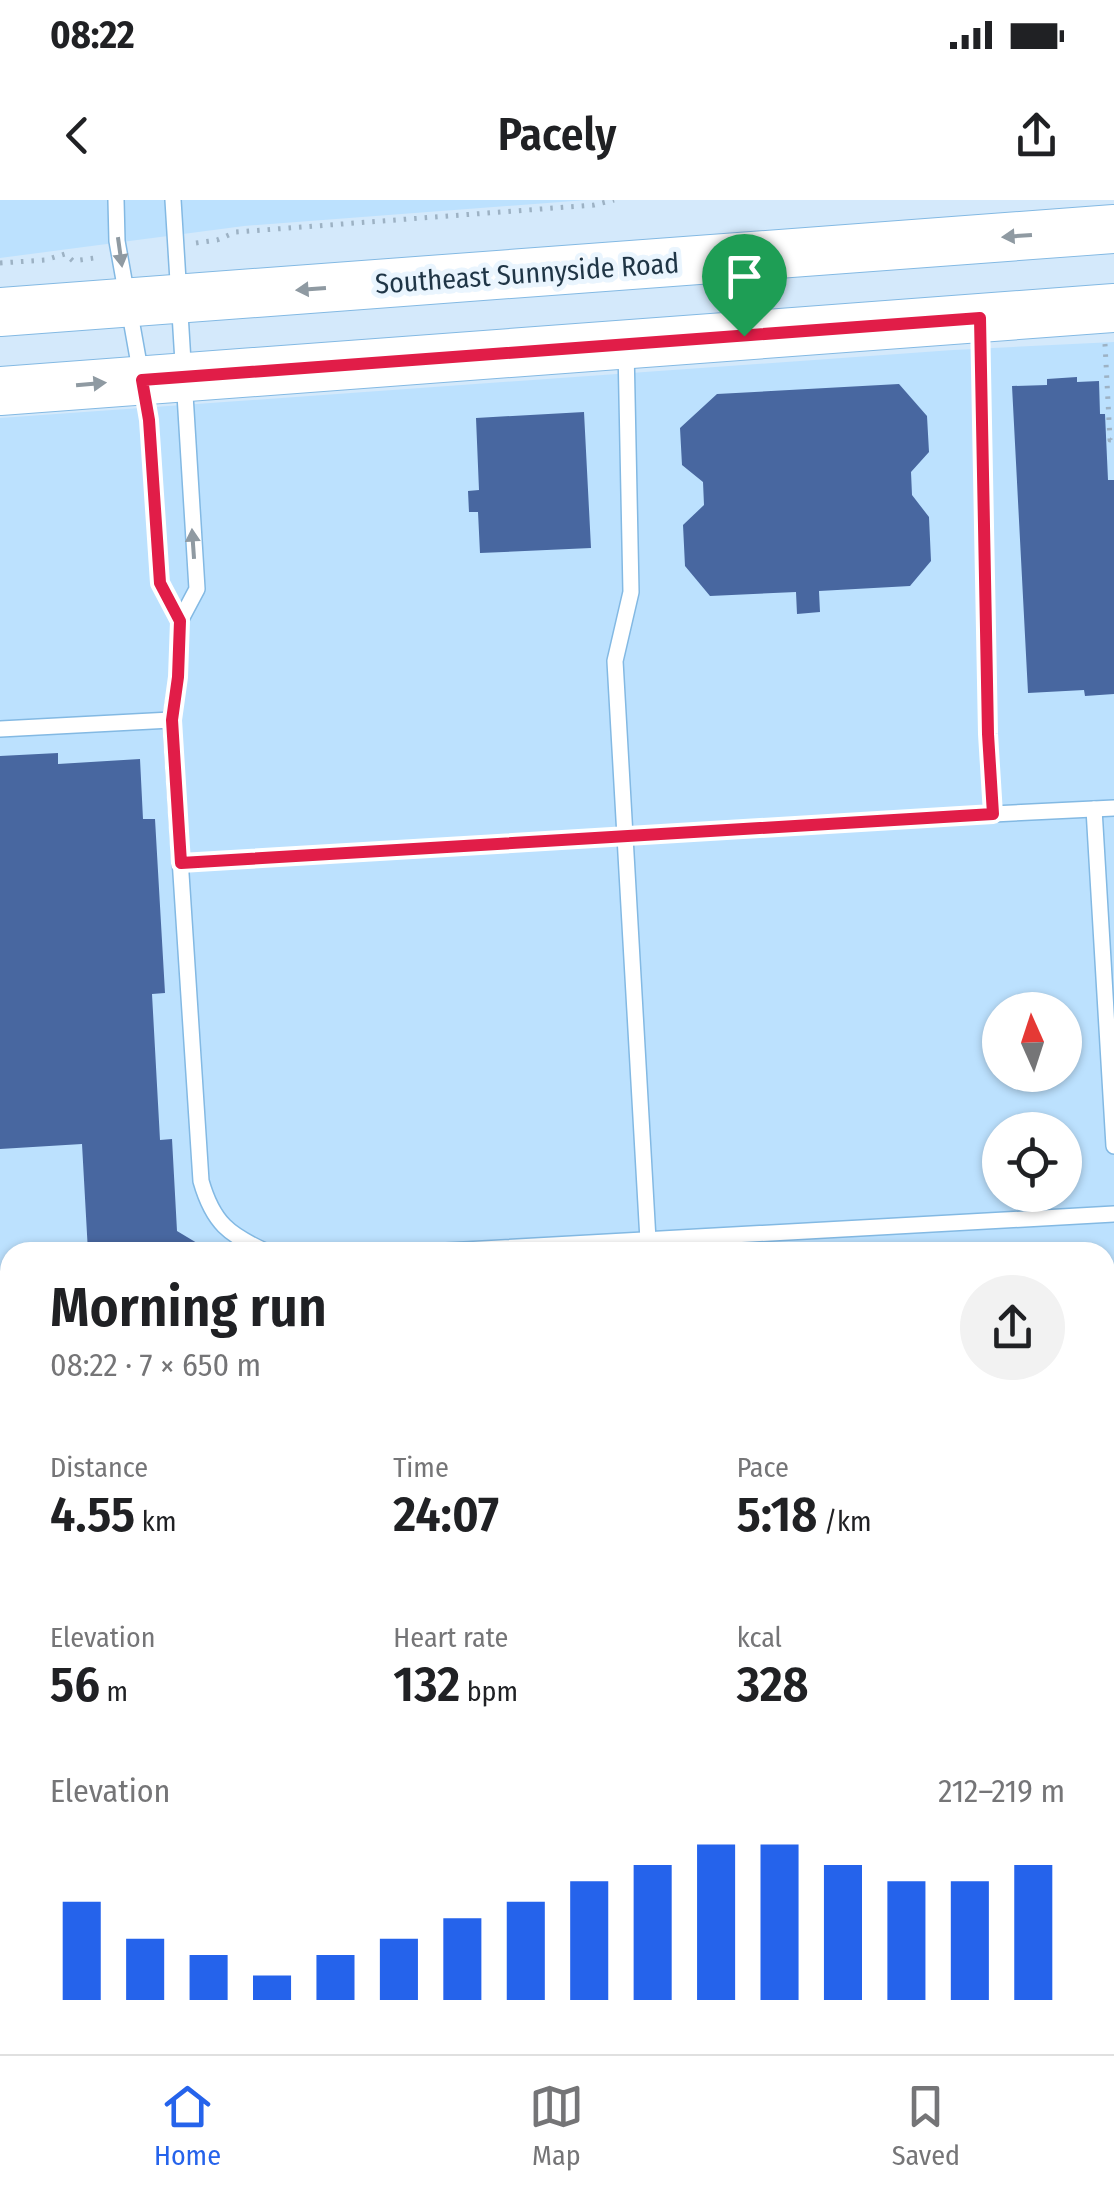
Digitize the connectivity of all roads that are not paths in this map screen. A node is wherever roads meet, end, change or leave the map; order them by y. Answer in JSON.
{"nodes":[{"id":1,"x":116,"y":200,"type":"edge"},
{"id":2,"x":172,"y":200,"type":"edge"},
{"id":3,"x":1114,"y":229,"type":"edge"},
{"id":4,"x":178,"y":298,"type":"junction"},
{"id":5,"x":128,"y":302,"type":"junction"},
{"id":6,"x":0,"y":312,"type":"edge"},
{"id":7,"x":980,"y":318,"type":"junction"},
{"id":8,"x":1109,"y":325,"type":"edge"},
{"id":9,"x":626,"y":344,"type":"junction"},
{"id":10,"x":162,"y":378,"type":"junction"},
{"id":11,"x":0,"y":391,"type":"edge"},
{"id":12,"x":180,"y":621,"type":"junction"},
{"id":13,"x":172,"y":720,"type":"junction"},
{"id":14,"x":0,"y":729,"type":"edge"},
{"id":15,"x":1114,"y":808,"type":"edge"},
{"id":16,"x":1094,"y":809,"type":"junction"},
{"id":17,"x":993,"y":814,"type":"junction"},
{"id":18,"x":625,"y":837,"type":"junction"},
{"id":19,"x":181,"y":863,"type":"junction"},
{"id":20,"x":1114,"y":1146,"type":"edge"},
{"id":21,"x":1114,"y":1214,"type":"edge"},
{"id":22,"x":648,"y":1240,"type":"junction"},
{"id":23,"x":244,"y":1242,"type":"edge"},
{"id":24,"x":611,"y":1242,"type":"edge"}],
"edges":[{"from":1,"to":5,"type":"lane","one_way":true},
{"from":2,"to":4,"type":"lane"},
{"from":3,"to":4,"type":"main road","name":"Southeast Sunnyside Road","one_way":true},
{"from":4,"to":5,"type":"main road","name":"Southeast Sunnyside Road"},
{"from":4,"to":10,"type":"lane"},
{"from":5,"to":6,"type":"main road","name":"Southeast Sunnyside Road"},
{"from":5,"to":10,"type":"lane"},
{"from":7,"to":8,"type":"main road"},
{"from":7,"to":9,"type":"main road"},
{"from":7,"to":17,"type":"lane"},
{"from":9,"to":10,"type":"main road"},
{"from":9,"to":18,"type":"lane"},
{"from":11,"to":10,"type":"main road","one_way":true},
{"from":12,"to":10,"type":"lane","one_way":true},
{"from":10,"to":12,"type":"lane"},
{"from":12,"to":13,"type":"lane"},
{"from":13,"to":14,"type":"lane"},
{"from":13,"to":19,"type":"lane"},
{"from":15,"to":16,"type":"lane"},
{"from":16,"to":17,"type":"lane"},
{"from":16,"to":20,"type":"lane"},
{"from":17,"to":18,"type":"lane"},
{"from":18,"to":19,"type":"lane"},
{"from":18,"to":22,"type":"lane"},
{"from":19,"to":23,"type":"lane"},
{"from":21,"to":22,"type":"lane"},
{"from":22,"to":24,"type":"lane"}]}
